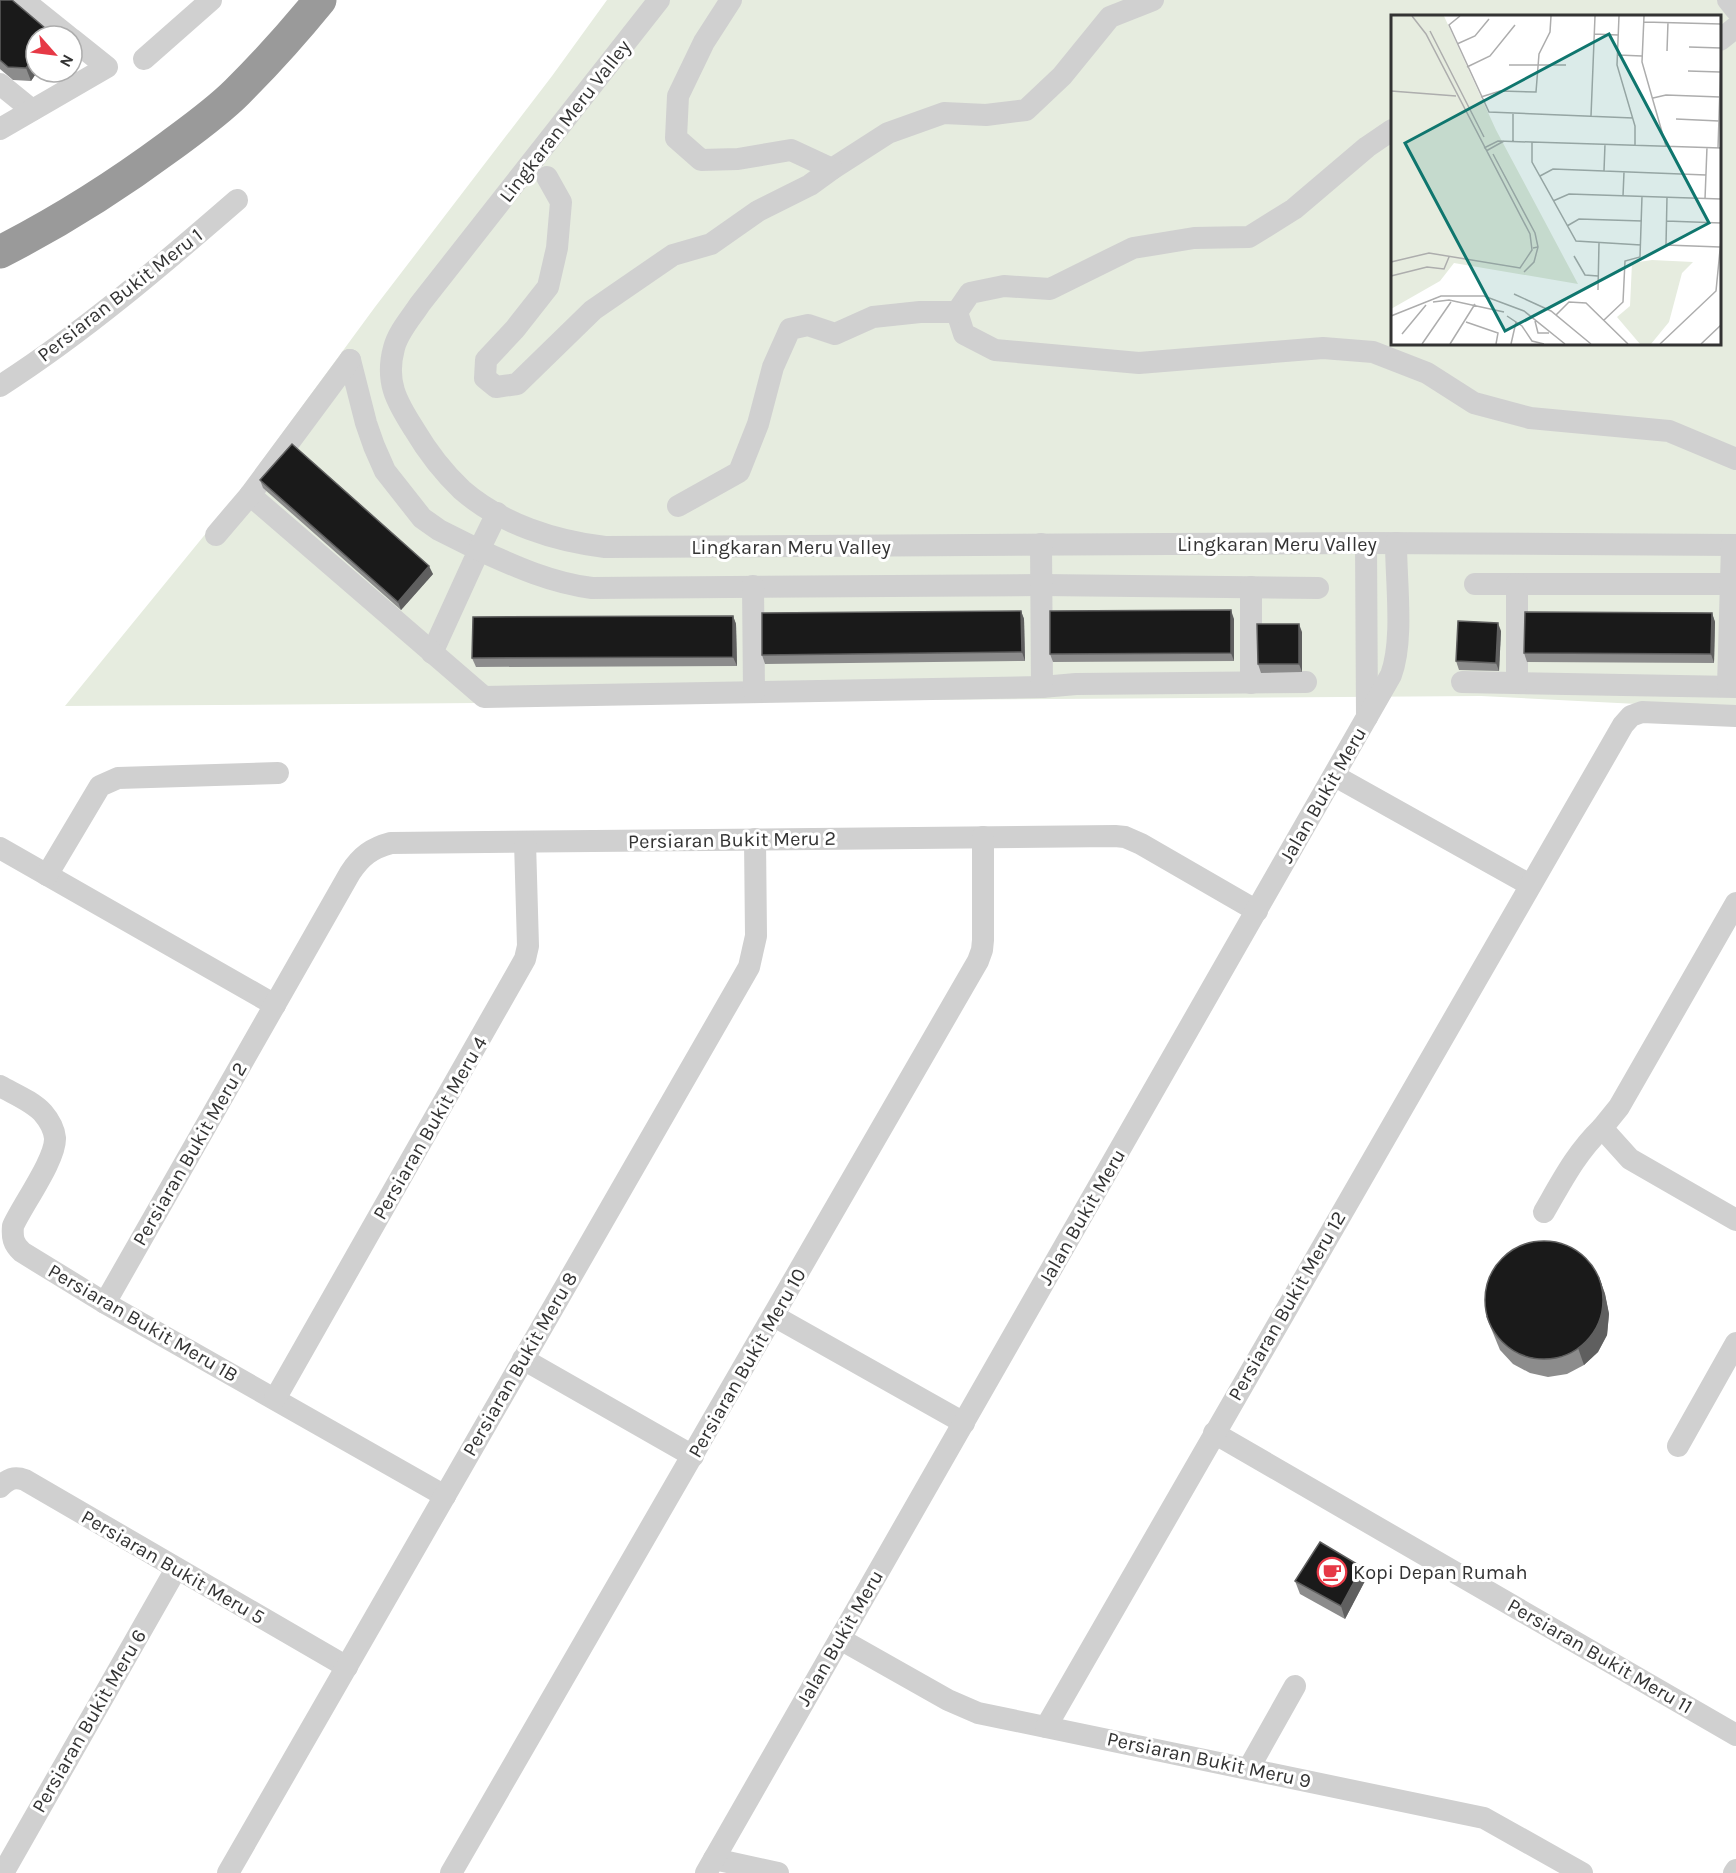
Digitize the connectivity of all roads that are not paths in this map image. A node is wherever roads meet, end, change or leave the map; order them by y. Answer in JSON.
{"nodes":[{"id":1,"x":23,"y":0,"type":"edge"},
{"id":2,"x":211,"y":0,"type":"edge"},
{"id":3,"x":291,"y":0,"type":"edge"},
{"id":4,"x":320,"y":0,"type":"edge"},
{"id":5,"x":659,"y":0,"type":"edge"},
{"id":6,"x":730,"y":0,"type":"edge"},
{"id":7,"x":1153,"y":0,"type":"edge"},
{"id":8,"x":1728,"y":0,"type":"edge"},
{"id":9,"x":1736,"y":10,"type":"edge"},
{"id":10,"x":53,"y":24,"type":"edge"},
{"id":11,"x":1736,"y":27,"type":"edge"},
{"id":12,"x":1721,"y":38,"type":"edge"},
{"id":13,"x":84,"y":49,"type":"edge"},
{"id":14,"x":144,"y":59,"type":"dead end"},
{"id":15,"x":84,"y":80,"type":"edge"},
{"id":16,"x":0,"y":84,"type":"edge"},
{"id":17,"x":77,"y":84,"type":"edge"},
{"id":18,"x":32,"y":110,"type":"junction"},
{"id":19,"x":0,"y":129,"type":"edge"},
{"id":20,"x":1391,"y":131,"type":"edge"},
{"id":21,"x":832,"y":169,"type":"junction"},
{"id":22,"x":547,"y":177,"type":"dead end"},
{"id":23,"x":237,"y":200,"type":"dead end"},
{"id":24,"x":0,"y":227,"type":"edge"},
{"id":25,"x":0,"y":252,"type":"edge"},
{"id":26,"x":957,"y":312,"type":"junction"},
{"id":27,"x":0,"y":386,"type":"edge"},
{"id":28,"x":1736,"y":459,"type":"edge"},
{"id":29,"x":250,"y":495,"type":"junction"},
{"id":30,"x":678,"y":506,"type":"dead end"},
{"id":31,"x":497,"y":513,"type":"junction"},
{"id":32,"x":216,"y":535,"type":"dead end"},
{"id":33,"x":1366,"y":543,"type":"junction"},
{"id":34,"x":1396,"y":543,"type":"junction"},
{"id":35,"x":1041,"y":544,"type":"junction"},
{"id":36,"x":1734,"y":545,"type":"edge"},
{"id":37,"x":479,"y":550,"type":"junction"},
{"id":38,"x":1475,"y":584,"type":"dead end"},
{"id":39,"x":1517,"y":584,"type":"junction"},
{"id":40,"x":1734,"y":584,"type":"edge"},
{"id":41,"x":1041,"y":585,"type":"junction"},
{"id":42,"x":753,"y":586,"type":"junction"},
{"id":43,"x":1251,"y":587,"type":"junction"},
{"id":44,"x":1317,"y":588,"type":"dead end"},
{"id":45,"x":432,"y":653,"type":"junction"},
{"id":46,"x":1306,"y":682,"type":"dead end"},
{"id":47,"x":1462,"y":682,"type":"dead end"},
{"id":48,"x":1251,"y":683,"type":"junction"},
{"id":49,"x":1517,"y":683,"type":"junction"},
{"id":50,"x":1042,"y":687,"type":"junction"},
{"id":51,"x":1732,"y":687,"type":"edge"},
{"id":52,"x":754,"y":692,"type":"junction"},
{"id":53,"x":1736,"y":716,"type":"edge"},
{"id":54,"x":1367,"y":718,"type":"junction"},
{"id":55,"x":278,"y":773,"type":"dead end"},
{"id":56,"x":1335,"y":776,"type":"junction"},
{"id":57,"x":983,"y":837,"type":"junction"},
{"id":58,"x":755,"y":840,"type":"junction"},
{"id":59,"x":525,"y":842,"type":"junction"},
{"id":60,"x":0,"y":848,"type":"edge"},
{"id":61,"x":48,"y":875,"type":"junction"},
{"id":62,"x":1530,"y":885,"type":"junction"},
{"id":63,"x":1736,"y":903,"type":"edge"},
{"id":64,"x":1257,"y":911,"type":"junction"},
{"id":65,"x":275,"y":1005,"type":"junction"},
{"id":66,"x":0,"y":1086,"type":"edge"},
{"id":67,"x":1602,"y":1128,"type":"junction"},
{"id":68,"x":1544,"y":1212,"type":"dead end"},
{"id":69,"x":1736,"y":1220,"type":"edge"},
{"id":70,"x":105,"y":1303,"type":"junction"},
{"id":71,"x":774,"y":1316,"type":"junction"},
{"id":72,"x":1736,"y":1343,"type":"edge"},
{"id":73,"x":523,"y":1359,"type":"junction"},
{"id":74,"x":275,"y":1399,"type":"junction"},
{"id":75,"x":964,"y":1423,"type":"junction"},
{"id":76,"x":1214,"y":1434,"type":"junction"},
{"id":77,"x":1678,"y":1446,"type":"dead end"},
{"id":78,"x":693,"y":1456,"type":"junction"},
{"id":79,"x":0,"y":1487,"type":"edge"},
{"id":80,"x":445,"y":1496,"type":"junction"},
{"id":81,"x":176,"y":1569,"type":"junction"},
{"id":82,"x":840,"y":1639,"type":"junction"},
{"id":83,"x":347,"y":1667,"type":"junction"},
{"id":84,"x":1295,"y":1686,"type":"dead end"},
{"id":85,"x":1046,"y":1727,"type":"junction"},
{"id":86,"x":1736,"y":1735,"type":"edge"},
{"id":87,"x":1249,"y":1768,"type":"junction"},
{"id":88,"x":1548,"y":1865,"type":"edge"},
{"id":89,"x":710,"y":1866,"type":"edge"},
{"id":90,"x":3,"y":1873,"type":"edge"},
{"id":91,"x":228,"y":1873,"type":"edge"},
{"id":92,"x":451,"y":1873,"type":"edge"},
{"id":93,"x":778,"y":1873,"type":"edge"},
{"id":94,"x":1582,"y":1873,"type":"edge"}],
"edges":[{"from":1,"to":10,"type":"street"},
{"from":2,"to":14,"type":"street"},
{"from":3,"to":24,"type":"highway"},
{"from":4,"to":25,"type":"highway"},
{"from":5,"to":31,"type":"street","name":"Lingkaran Meru Valley"},
{"from":6,"to":21,"type":"street"},
{"from":7,"to":21,"type":"street"},
{"from":8,"to":9,"type":"street"},
{"from":11,"to":12,"type":"street"},
{"from":13,"to":15,"type":"street"},
{"from":16,"to":18,"type":"street"},
{"from":17,"to":18,"type":"street"},
{"from":18,"to":19,"type":"street"},
{"from":20,"to":26,"type":"street"},
{"from":21,"to":22,"type":"street"},
{"from":23,"to":27,"type":"street","name":"Persiaran Bukit Meru 1"},
{"from":26,"to":28,"type":"street"},
{"from":26,"to":30,"type":"street"},
{"from":29,"to":32,"type":"street"},
{"from":29,"to":37,"type":"street"},
{"from":29,"to":45,"type":"street"},
{"from":31,"to":35,"type":"street","name":"Lingkaran Meru Valley"},
{"from":31,"to":37,"type":"street"},
{"from":33,"to":34,"type":"street","name":"Lingkaran Meru Valley"},
{"from":33,"to":35,"type":"street","name":"Lingkaran Meru Valley"},
{"from":33,"to":54,"type":"street"},
{"from":34,"to":36,"type":"street","name":"Lingkaran Meru Valley"},
{"from":34,"to":54,"type":"street","name":"Jalan Bukit Meru"},
{"from":35,"to":41,"type":"street"},
{"from":36,"to":40,"type":"street"},
{"from":37,"to":42,"type":"street"},
{"from":37,"to":45,"type":"street"},
{"from":38,"to":39,"type":"street"},
{"from":39,"to":40,"type":"street"},
{"from":39,"to":49,"type":"street"},
{"from":40,"to":51,"type":"street"},
{"from":41,"to":42,"type":"street"},
{"from":41,"to":43,"type":"street"},
{"from":41,"to":50,"type":"street"},
{"from":42,"to":52,"type":"street"},
{"from":43,"to":44,"type":"street"},
{"from":43,"to":48,"type":"street"},
{"from":45,"to":52,"type":"street"},
{"from":46,"to":48,"type":"street"},
{"from":47,"to":49,"type":"street"},
{"from":48,"to":50,"type":"street"},
{"from":49,"to":51,"type":"street"},
{"from":50,"to":52,"type":"street"},
{"from":53,"to":62,"type":"street","name":"Persiaran Bukit Meru 12"},
{"from":54,"to":56,"type":"street","name":"Jalan Bukit Meru"},
{"from":55,"to":61,"type":"street"},
{"from":56,"to":62,"type":"street"},
{"from":56,"to":64,"type":"street","name":"Jalan Bukit Meru"},
{"from":57,"to":58,"type":"street","name":"Persiaran Bukit Meru 2"},
{"from":57,"to":64,"type":"street","name":"Persiaran Bukit Meru 2"},
{"from":57,"to":71,"type":"street","name":"Persiaran Bukit Meru 10"},
{"from":58,"to":59,"type":"street","name":"Persiaran Bukit Meru 2"},
{"from":58,"to":73,"type":"street","name":"Persiaran Bukit Meru 8"},
{"from":59,"to":65,"type":"street","name":"Persiaran Bukit Meru 2"},
{"from":59,"to":74,"type":"street","name":"Persiaran Bukit Meru 4"},
{"from":60,"to":61,"type":"street"},
{"from":61,"to":65,"type":"street"},
{"from":62,"to":76,"type":"street","name":"Persiaran Bukit Meru 12"},
{"from":63,"to":67,"type":"street"},
{"from":64,"to":75,"type":"street","name":"Jalan Bukit Meru"},
{"from":65,"to":70,"type":"street","name":"Persiaran Bukit Meru 2"},
{"from":66,"to":70,"type":"street","name":"Persiaran Bukit Meru 1B"},
{"from":67,"to":68,"type":"street"},
{"from":67,"to":69,"type":"street"},
{"from":70,"to":74,"type":"street","name":"Persiaran Bukit Meru 1B"},
{"from":71,"to":75,"type":"street"},
{"from":71,"to":78,"type":"street","name":"Persiaran Bukit Meru 10"},
{"from":72,"to":77,"type":"street"},
{"from":73,"to":78,"type":"street"},
{"from":73,"to":80,"type":"street","name":"Persiaran Bukit Meru 8"},
{"from":74,"to":80,"type":"street","name":"Persiaran Bukit Meru 1B"},
{"from":75,"to":82,"type":"street","name":"Jalan Bukit Meru"},
{"from":76,"to":85,"type":"street","name":"Persiaran Bukit Meru 12"},
{"from":76,"to":86,"type":"street","name":"Persiaran Bukit Meru 11"},
{"from":78,"to":92,"type":"street","name":"Persiaran Bukit Meru 10"},
{"from":79,"to":81,"type":"street","name":"Persiaran Bukit Meru 5"},
{"from":80,"to":83,"type":"street","name":"Persiaran Bukit Meru 8"},
{"from":81,"to":83,"type":"street","name":"Persiaran Bukit Meru 5"},
{"from":81,"to":90,"type":"street","name":"Persiaran Bukit Meru 6"},
{"from":82,"to":85,"type":"street","name":"Persiaran Bukit Meru 9"},
{"from":82,"to":89,"type":"street","name":"Jalan Bukit Meru"},
{"from":83,"to":91,"type":"street","name":"Persiaran Bukit Meru 8"},
{"from":84,"to":87,"type":"street"},
{"from":85,"to":87,"type":"street","name":"Persiaran Bukit Meru 9"},
{"from":87,"to":88,"type":"street","name":"Persiaran Bukit Meru 9"},
{"from":88,"to":94,"type":"street","name":"Persiaran Bukit Meru 9"},
{"from":89,"to":93,"type":"street"}]}
